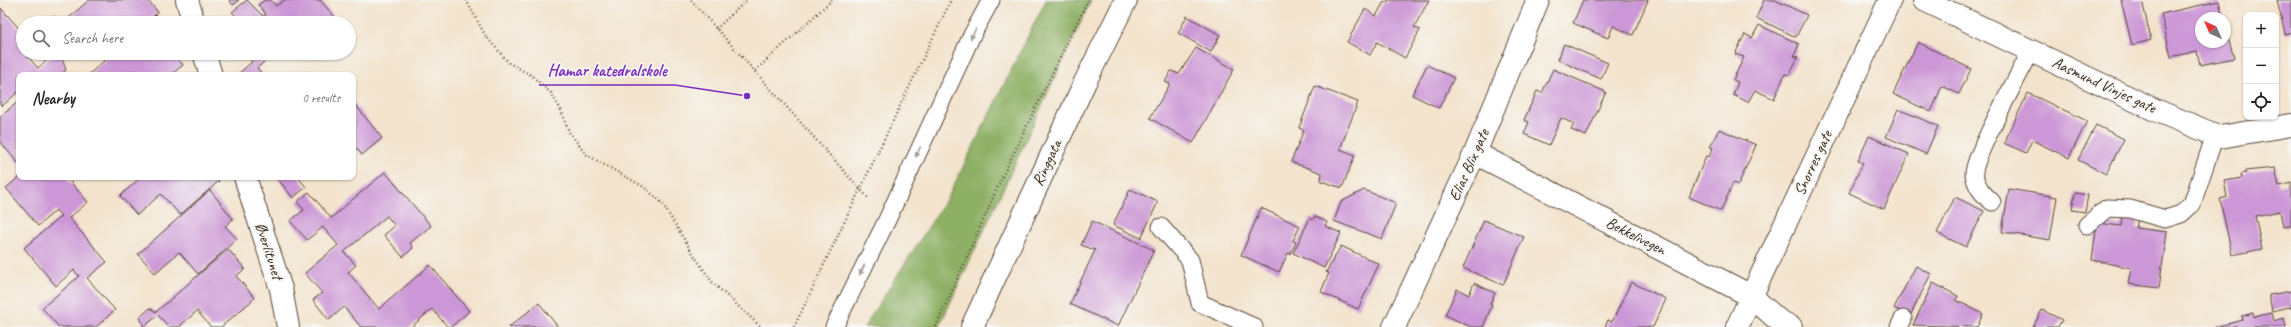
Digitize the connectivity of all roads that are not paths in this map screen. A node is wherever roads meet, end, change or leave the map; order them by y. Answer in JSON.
{"nodes":[{"id":1,"x":187,"y":0,"type":"edge"},
{"id":2,"x":991,"y":0,"type":"edge"},
{"id":3,"x":1126,"y":0,"type":"edge"},
{"id":4,"x":1538,"y":0,"type":"edge"},
{"id":5,"x":1890,"y":0,"type":"edge"},
{"id":6,"x":1924,"y":0,"type":"edge"},
{"id":7,"x":192,"y":16,"type":"edge"},
{"id":8,"x":2031,"y":51,"type":"junction"},
{"id":9,"x":206,"y":60,"type":"edge"},
{"id":10,"x":210,"y":72,"type":"edge"},
{"id":11,"x":2291,"y":125,"type":"edge"},
{"id":12,"x":2215,"y":135,"type":"junction"},
{"id":13,"x":1475,"y":153,"type":"junction"},
{"id":14,"x":246,"y":180,"type":"edge"},
{"id":15,"x":1992,"y":202,"type":"dead end"},
{"id":16,"x":2087,"y":225,"type":"dead end"},
{"id":17,"x":1161,"y":227,"type":"dead end"},
{"id":18,"x":1751,"y":296,"type":"junction"},
{"id":19,"x":288,"y":327,"type":"edge"},
{"id":20,"x":834,"y":327,"type":"edge"},
{"id":21,"x":972,"y":327,"type":"edge"},
{"id":22,"x":1254,"y":327,"type":"edge"},
{"id":23,"x":1394,"y":327,"type":"edge"},
{"id":24,"x":1737,"y":327,"type":"edge"},
{"id":25,"x":1791,"y":327,"type":"edge"}],
"edges":[{"from":1,"to":7,"type":"street"},
{"from":2,"to":20,"type":"lane","one_way":true},
{"from":3,"to":21,"type":"street","name":"Ringgata"},
{"from":4,"to":13,"type":"street","name":"Elias Blix gate"},
{"from":5,"to":18,"type":"street","name":"Snorres gate"},
{"from":6,"to":8,"type":"street","name":"Aasmund Vinjes gate"},
{"from":8,"to":12,"type":"street","name":"Aasmund Vinjes gate"},
{"from":8,"to":15,"type":"lane"},
{"from":9,"to":10,"type":"street"},
{"from":11,"to":12,"type":"street","name":"Aasmund Vinjes gate"},
{"from":12,"to":16,"type":"lane"},
{"from":13,"to":18,"type":"street","name":"Bekkelivegen"},
{"from":13,"to":23,"type":"street","name":"Elias Blix gate"},
{"from":14,"to":19,"type":"street","name":"Øverlitunet"},
{"from":17,"to":22,"type":"lane"},
{"from":18,"to":24,"type":"street","name":"Snorres gate"},
{"from":18,"to":25,"type":"street","name":"Bekkelivegen"}]}
